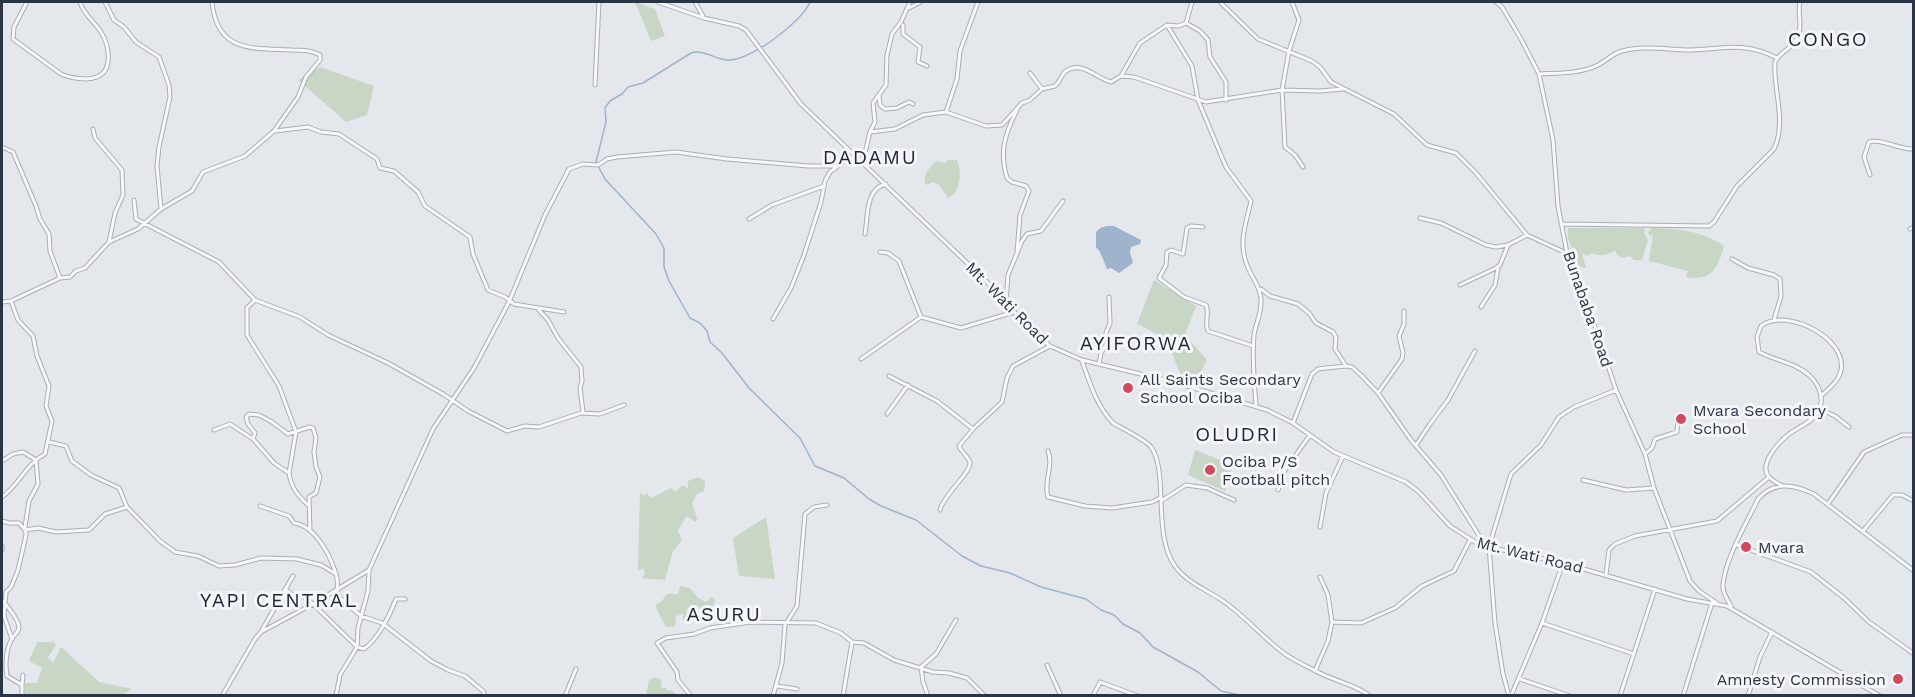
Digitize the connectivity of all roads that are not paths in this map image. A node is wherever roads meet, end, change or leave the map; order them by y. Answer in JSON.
{"nodes":[{"id":1,"x":27,"y":2,"type":"edge"},
{"id":2,"x":80,"y":2,"type":"edge"},
{"id":3,"x":105,"y":2,"type":"edge"},
{"id":4,"x":212,"y":2,"type":"edge"},
{"id":5,"x":599,"y":2,"type":"edge"},
{"id":6,"x":658,"y":2,"type":"edge"},
{"id":7,"x":695,"y":2,"type":"edge"},
{"id":8,"x":910,"y":2,"type":"edge"},
{"id":9,"x":921,"y":2,"type":"edge"},
{"id":10,"x":978,"y":2,"type":"edge"},
{"id":11,"x":1192,"y":2,"type":"edge"},
{"id":12,"x":1220,"y":2,"type":"edge"},
{"id":13,"x":1292,"y":2,"type":"edge"},
{"id":14,"x":1496,"y":2,"type":"edge"},
{"id":15,"x":1800,"y":2,"type":"edge"},
{"id":16,"x":704,"y":18,"type":"junction"},
{"id":17,"x":902,"y":23,"type":"junction"},
{"id":18,"x":1186,"y":23,"type":"junction"},
{"id":19,"x":1167,"y":25,"type":"junction"},
{"id":20,"x":907,"y":29,"type":"dead end"},
{"id":21,"x":1288,"y":51,"type":"junction"},
{"id":22,"x":1777,"y":58,"type":"junction"},
{"id":23,"x":927,"y":66,"type":"dead end"},
{"id":24,"x":1030,"y":73,"type":"dead end"},
{"id":25,"x":1539,"y":74,"type":"junction"},
{"id":26,"x":1121,"y":76,"type":"junction"},
{"id":27,"x":595,"y":85,"type":"dead end"},
{"id":28,"x":1343,"y":88,"type":"junction"},
{"id":29,"x":1042,"y":89,"type":"junction"},
{"id":30,"x":1282,"y":90,"type":"junction"},
{"id":31,"x":879,"y":95,"type":"junction"},
{"id":32,"x":1198,"y":100,"type":"junction"},
{"id":33,"x":1226,"y":100,"type":"junction"},
{"id":34,"x":1206,"y":102,"type":"junction"},
{"id":35,"x":914,"y":104,"type":"dead end"},
{"id":36,"x":1020,"y":106,"type":"junction"},
{"id":37,"x":1202,"y":106,"type":"junction"},
{"id":38,"x":946,"y":112,"type":"junction"},
{"id":39,"x":93,"y":129,"type":"dead end"},
{"id":40,"x":274,"y":131,"type":"junction"},
{"id":41,"x":870,"y":132,"type":"junction"},
{"id":42,"x":2,"y":147,"type":"edge"},
{"id":43,"x":1914,"y":149,"type":"edge"},
{"id":44,"x":848,"y":150,"type":"junction"},
{"id":45,"x":861,"y":160,"type":"junction"},
{"id":46,"x":838,"y":166,"type":"junction"},
{"id":47,"x":1303,"y":166,"type":"dead end"},
{"id":48,"x":1869,"y":175,"type":"dead end"},
{"id":49,"x":886,"y":184,"type":"junction"},
{"id":50,"x":824,"y":186,"type":"junction"},
{"id":51,"x":134,"y":200,"type":"dead end"},
{"id":52,"x":1063,"y":201,"type":"dead end"},
{"id":53,"x":161,"y":209,"type":"junction"},
{"id":54,"x":1420,"y":218,"type":"dead end"},
{"id":55,"x":749,"y":219,"type":"dead end"},
{"id":56,"x":145,"y":223,"type":"junction"},
{"id":57,"x":1561,"y":224,"type":"junction"},
{"id":58,"x":1203,"y":227,"type":"dead end"},
{"id":59,"x":865,"y":234,"type":"dead end"},
{"id":60,"x":1527,"y":235,"type":"junction"},
{"id":61,"x":109,"y":242,"type":"junction"},
{"id":62,"x":1508,"y":245,"type":"junction"},
{"id":63,"x":879,"y":252,"type":"dead end"},
{"id":64,"x":1017,"y":253,"type":"junction"},
{"id":65,"x":1567,"y":253,"type":"junction"},
{"id":66,"x":1732,"y":259,"type":"dead end"},
{"id":67,"x":1498,"y":267,"type":"junction"},
{"id":68,"x":60,"y":279,"type":"junction"},
{"id":69,"x":1460,"y":285,"type":"dead end"},
{"id":70,"x":1260,"y":289,"type":"junction"},
{"id":71,"x":1109,"y":297,"type":"dead end"},
{"id":72,"x":255,"y":300,"type":"junction"},
{"id":73,"x":11,"y":301,"type":"junction"},
{"id":74,"x":2,"y":302,"type":"edge"},
{"id":75,"x":509,"y":302,"type":"junction"},
{"id":76,"x":1006,"y":302,"type":"junction"},
{"id":77,"x":1481,"y":307,"type":"dead end"},
{"id":78,"x":537,"y":308,"type":"junction"},
{"id":79,"x":1404,"y":311,"type":"dead end"},
{"id":80,"x":564,"y":312,"type":"dead end"},
{"id":81,"x":1014,"y":312,"type":"junction"},
{"id":82,"x":921,"y":317,"type":"junction"},
{"id":83,"x":773,"y":319,"type":"dead end"},
{"id":84,"x":1774,"y":320,"type":"junction"},
{"id":85,"x":1050,"y":346,"type":"junction"},
{"id":86,"x":1254,"y":346,"type":"junction"},
{"id":87,"x":1475,"y":351,"type":"dead end"},
{"id":88,"x":861,"y":359,"type":"dead end"},
{"id":89,"x":1082,"y":360,"type":"junction"},
{"id":90,"x":1100,"y":364,"type":"junction"},
{"id":91,"x":1346,"y":366,"type":"junction"},
{"id":92,"x":889,"y":376,"type":"dead end"},
{"id":93,"x":908,"y":384,"type":"junction"},
{"id":94,"x":1616,"y":390,"type":"junction"},
{"id":95,"x":1378,"y":393,"type":"junction"},
{"id":96,"x":1822,"y":395,"type":"junction"},
{"id":97,"x":452,"y":400,"type":"junction"},
{"id":98,"x":624,"y":405,"type":"dead end"},
{"id":99,"x":1256,"y":405,"type":"junction"},
{"id":100,"x":1820,"y":409,"type":"junction"},
{"id":101,"x":584,"y":413,"type":"junction"},
{"id":102,"x":887,"y":414,"type":"dead end"},
{"id":103,"x":1678,"y":419,"type":"dead end"},
{"id":104,"x":1293,"y":423,"type":"junction"},
{"id":105,"x":1849,"y":428,"type":"dead end"},
{"id":106,"x":973,"y":429,"type":"junction"},
{"id":107,"x":214,"y":430,"type":"dead end"},
{"id":108,"x":296,"y":432,"type":"junction"},
{"id":109,"x":1310,"y":435,"type":"junction"},
{"id":110,"x":1914,"y":435,"type":"edge"},
{"id":111,"x":253,"y":439,"type":"junction"},
{"id":112,"x":49,"y":442,"type":"junction"},
{"id":113,"x":1416,"y":446,"type":"junction"},
{"id":114,"x":1048,"y":451,"type":"dead end"},
{"id":115,"x":1645,"y":454,"type":"junction"},
{"id":116,"x":1343,"y":456,"type":"junction"},
{"id":117,"x":36,"y":460,"type":"junction"},
{"id":118,"x":2,"y":461,"type":"edge"},
{"id":119,"x":289,"y":473,"type":"junction"},
{"id":120,"x":1769,"y":477,"type":"junction"},
{"id":121,"x":1582,"y":480,"type":"dead end"},
{"id":122,"x":1781,"y":485,"type":"junction"},
{"id":123,"x":1654,"y":488,"type":"junction"},
{"id":124,"x":1278,"y":490,"type":"dead end"},
{"id":125,"x":2,"y":497,"type":"edge"},
{"id":126,"x":1160,"y":500,"type":"junction"},
{"id":127,"x":1234,"y":501,"type":"dead end"},
{"id":128,"x":1914,"y":501,"type":"edge"},
{"id":129,"x":308,"y":504,"type":"junction"},
{"id":130,"x":1828,"y":504,"type":"junction"},
{"id":131,"x":827,"y":505,"type":"dead end"},
{"id":132,"x":261,"y":506,"type":"dead end"},
{"id":133,"x":127,"y":507,"type":"junction"},
{"id":134,"x":940,"y":510,"type":"dead end"},
{"id":135,"x":2,"y":521,"type":"edge"},
{"id":136,"x":1320,"y":527,"type":"dead end"},
{"id":137,"x":25,"y":530,"type":"junction"},
{"id":138,"x":1671,"y":530,"type":"junction"},
{"id":139,"x":310,"y":531,"type":"junction"},
{"id":140,"x":1863,"y":531,"type":"junction"},
{"id":141,"x":1470,"y":540,"type":"junction"},
{"id":142,"x":1737,"y":545,"type":"junction"},
{"id":143,"x":1487,"y":547,"type":"junction"},
{"id":144,"x":1563,"y":563,"type":"junction"},
{"id":145,"x":369,"y":570,"type":"junction"},
{"id":146,"x":1914,"y":571,"type":"edge"},
{"id":147,"x":336,"y":574,"type":"junction"},
{"id":148,"x":1606,"y":575,"type":"junction"},
{"id":149,"x":292,"y":576,"type":"dead end"},
{"id":150,"x":1320,"y":578,"type":"dead end"},
{"id":151,"x":337,"y":589,"type":"junction"},
{"id":152,"x":1655,"y":589,"type":"junction"},
{"id":153,"x":285,"y":590,"type":"junction"},
{"id":154,"x":405,"y":599,"type":"dead end"},
{"id":155,"x":3,"y":602,"type":"edge"},
{"id":156,"x":1712,"y":603,"type":"junction"},
{"id":157,"x":1718,"y":603,"type":"junction"},
{"id":158,"x":314,"y":604,"type":"junction"},
{"id":159,"x":1731,"y":608,"type":"junction"},
{"id":160,"x":361,"y":616,"type":"junction"},
{"id":161,"x":956,"y":620,"type":"dead end"},
{"id":162,"x":787,"y":621,"type":"junction"},
{"id":163,"x":1332,"y":622,"type":"junction"},
{"id":164,"x":1542,"y":623,"type":"junction"},
{"id":165,"x":383,"y":624,"type":"junction"},
{"id":166,"x":261,"y":632,"type":"junction"},
{"id":167,"x":1772,"y":632,"type":"junction"},
{"id":168,"x":12,"y":639,"type":"junction"},
{"id":169,"x":852,"y":642,"type":"junction"},
{"id":170,"x":357,"y":647,"type":"junction"},
{"id":171,"x":1634,"y":654,"type":"junction"},
{"id":172,"x":1914,"y":654,"type":"edge"},
{"id":173,"x":1047,"y":665,"type":"dead end"},
{"id":174,"x":921,"y":668,"type":"junction"},
{"id":175,"x":576,"y":669,"type":"dead end"},
{"id":176,"x":1315,"y":671,"type":"junction"},
{"id":177,"x":23,"y":675,"type":"dead end"},
{"id":178,"x":1520,"y":679,"type":"junction"},
{"id":179,"x":22,"y":685,"type":"junction"},
{"id":180,"x":777,"y":686,"type":"junction"},
{"id":181,"x":797,"y":689,"type":"dead end"},
{"id":182,"x":22,"y":696,"type":"edge"},
{"id":183,"x":222,"y":696,"type":"edge"},
{"id":184,"x":336,"y":696,"type":"edge"},
{"id":185,"x":485,"y":696,"type":"edge"},
{"id":186,"x":565,"y":696,"type":"edge"},
{"id":187,"x":691,"y":696,"type":"edge"},
{"id":188,"x":773,"y":696,"type":"edge"},
{"id":189,"x":843,"y":696,"type":"edge"},
{"id":190,"x":928,"y":696,"type":"edge"},
{"id":191,"x":985,"y":696,"type":"edge"},
{"id":192,"x":1062,"y":696,"type":"edge"},
{"id":193,"x":1093,"y":696,"type":"edge"},
{"id":194,"x":1138,"y":696,"type":"edge"},
{"id":195,"x":1370,"y":696,"type":"edge"},
{"id":196,"x":1510,"y":696,"type":"edge"},
{"id":197,"x":1570,"y":696,"type":"edge"},
{"id":198,"x":1620,"y":696,"type":"edge"},
{"id":199,"x":1683,"y":696,"type":"edge"},
{"id":200,"x":1748,"y":696,"type":"edge"},
{"id":201,"x":1880,"y":696,"type":"edge"}],
"edges":[{"from":1,"to":2,"type":"street"},
{"from":3,"to":53,"type":"street"},
{"from":4,"to":40,"type":"street"},
{"from":5,"to":27,"type":"street"},
{"from":6,"to":16,"type":"street","name":"Mt. Wati Road"},
{"from":7,"to":16,"type":"street"},
{"from":8,"to":17,"type":"street"},
{"from":9,"to":17,"type":"street"},
{"from":10,"to":38,"type":"street"},
{"from":11,"to":18,"type":"street"},
{"from":12,"to":21,"type":"street"},
{"from":13,"to":21,"type":"street"},
{"from":14,"to":25,"type":"street","name":"Bunababa Road"},
{"from":15,"to":22,"type":"street"},
{"from":16,"to":44,"type":"street","name":"Mt. Wati Road"},
{"from":17,"to":20,"type":"street"},
{"from":17,"to":23,"type":"street"},
{"from":17,"to":31,"type":"street"},
{"from":18,"to":19,"type":"street"},
{"from":18,"to":33,"type":"street"},
{"from":19,"to":26,"type":"street"},
{"from":19,"to":32,"type":"street"},
{"from":21,"to":28,"type":"street"},
{"from":21,"to":30,"type":"street"},
{"from":22,"to":25,"type":"street"},
{"from":22,"to":57,"type":"street"},
{"from":24,"to":29,"type":"street"},
{"from":25,"to":57,"type":"street","name":"Bunababa Road"},
{"from":26,"to":29,"type":"street"},
{"from":26,"to":32,"type":"street"},
{"from":28,"to":30,"type":"street"},
{"from":28,"to":60,"type":"street"},
{"from":29,"to":36,"type":"street"},
{"from":30,"to":33,"type":"street"},
{"from":30,"to":47,"type":"street"},
{"from":31,"to":35,"type":"street"},
{"from":31,"to":41,"type":"street"},
{"from":32,"to":34,"type":"street"},
{"from":32,"to":37,"type":"street"},
{"from":33,"to":34,"type":"street"},
{"from":34,"to":37,"type":"street"},
{"from":36,"to":38,"type":"street"},
{"from":36,"to":64,"type":"street"},
{"from":37,"to":70,"type":"street"},
{"from":38,"to":41,"type":"street"},
{"from":39,"to":61,"type":"street"},
{"from":40,"to":53,"type":"street"},
{"from":40,"to":75,"type":"street"},
{"from":41,"to":45,"type":"street"},
{"from":42,"to":68,"type":"street"},
{"from":43,"to":48,"type":"street"},
{"from":44,"to":45,"type":"street","name":"Mt. Wati Road"},
{"from":44,"to":46,"type":"street"},
{"from":45,"to":49,"type":"street","name":"Mt. Wati Road"},
{"from":46,"to":50,"type":"street"},
{"from":46,"to":75,"type":"street"},
{"from":49,"to":59,"type":"street"},
{"from":49,"to":76,"type":"street","name":"Mt. Wati Road"},
{"from":50,"to":55,"type":"street"},
{"from":50,"to":83,"type":"street"},
{"from":51,"to":56,"type":"street"},
{"from":52,"to":64,"type":"street"},
{"from":53,"to":56,"type":"street"},
{"from":54,"to":62,"type":"street"},
{"from":56,"to":61,"type":"street"},
{"from":56,"to":72,"type":"street"},
{"from":57,"to":65,"type":"street","name":"Bunababa Road"},
{"from":58,"to":86,"type":"street"},
{"from":60,"to":62,"type":"street"},
{"from":60,"to":65,"type":"street"},
{"from":61,"to":68,"type":"street"},
{"from":62,"to":67,"type":"street"},
{"from":63,"to":82,"type":"street"},
{"from":64,"to":76,"type":"street"},
{"from":65,"to":94,"type":"street","name":"Bunababa Road"},
{"from":66,"to":84,"type":"street"},
{"from":67,"to":69,"type":"street"},
{"from":67,"to":77,"type":"street"},
{"from":68,"to":73,"type":"street"},
{"from":70,"to":86,"type":"street"},
{"from":70,"to":91,"type":"street"},
{"from":71,"to":90,"type":"street"},
{"from":72,"to":97,"type":"street"},
{"from":72,"to":108,"type":"street"},
{"from":73,"to":74,"type":"street"},
{"from":73,"to":112,"type":"street"},
{"from":75,"to":78,"type":"street"},
{"from":75,"to":97,"type":"street"},
{"from":76,"to":81,"type":"street","name":"Mt. Wati Road"},
{"from":78,"to":80,"type":"street"},
{"from":78,"to":101,"type":"street"},
{"from":79,"to":95,"type":"street"},
{"from":81,"to":82,"type":"street"},
{"from":81,"to":85,"type":"street","name":"Mt. Wati Road"},
{"from":82,"to":88,"type":"street"},
{"from":84,"to":96,"type":"street"},
{"from":84,"to":96,"type":"street"},
{"from":85,"to":89,"type":"street","name":"Mt. Wati Road"},
{"from":85,"to":106,"type":"street"},
{"from":86,"to":99,"type":"street"},
{"from":87,"to":113,"type":"street"},
{"from":89,"to":90,"type":"street","name":"Mt. Wati Road"},
{"from":89,"to":126,"type":"street"},
{"from":90,"to":99,"type":"street","name":"Mt. Wati Road"},
{"from":91,"to":95,"type":"street"},
{"from":91,"to":104,"type":"street"},
{"from":92,"to":93,"type":"street"},
{"from":93,"to":102,"type":"street"},
{"from":93,"to":106,"type":"street"},
{"from":94,"to":115,"type":"street","name":"Bunababa Road"},
{"from":94,"to":143,"type":"street"},
{"from":95,"to":113,"type":"street"},
{"from":96,"to":100,"type":"street"},
{"from":97,"to":101,"type":"street"},
{"from":97,"to":145,"type":"street"},
{"from":98,"to":101,"type":"street"},
{"from":99,"to":104,"type":"street","name":"Mt. Wati Road"},
{"from":100,"to":105,"type":"street"},
{"from":100,"to":120,"type":"street"},
{"from":103,"to":115,"type":"street"},
{"from":104,"to":109,"type":"street","name":"Mt. Wati Road"},
{"from":106,"to":134,"type":"street"},
{"from":107,"to":111,"type":"street"},
{"from":108,"to":111,"type":"street"},
{"from":108,"to":119,"type":"street"},
{"from":108,"to":129,"type":"street"},
{"from":109,"to":116,"type":"street","name":"Mt. Wati Road"},
{"from":109,"to":124,"type":"street"},
{"from":110,"to":130,"type":"street"},
{"from":111,"to":119,"type":"street"},
{"from":112,"to":117,"type":"street"},
{"from":112,"to":133,"type":"street"},
{"from":113,"to":143,"type":"street"},
{"from":114,"to":126,"type":"street"},
{"from":115,"to":123,"type":"street","name":"Bunababa Road"},
{"from":116,"to":136,"type":"street"},
{"from":116,"to":141,"type":"street","name":"Mt. Wati Road"},
{"from":117,"to":118,"type":"street"},
{"from":117,"to":125,"type":"street"},
{"from":117,"to":137,"type":"street"},
{"from":119,"to":129,"type":"street"},
{"from":120,"to":122,"type":"street"},
{"from":120,"to":138,"type":"street"},
{"from":121,"to":123,"type":"street"},
{"from":122,"to":130,"type":"street"},
{"from":122,"to":142,"type":"street"},
{"from":123,"to":138,"type":"street","name":"Bunababa Road"},
{"from":126,"to":127,"type":"street"},
{"from":126,"to":176,"type":"street"},
{"from":128,"to":140,"type":"street"},
{"from":129,"to":139,"type":"street"},
{"from":130,"to":140,"type":"street"},
{"from":131,"to":162,"type":"street"},
{"from":132,"to":139,"type":"street"},
{"from":133,"to":137,"type":"street"},
{"from":133,"to":147,"type":"street"},
{"from":135,"to":137,"type":"street"},
{"from":137,"to":155,"type":"street"},
{"from":138,"to":148,"type":"street"},
{"from":138,"to":157,"type":"street","name":"Bunababa Road"},
{"from":139,"to":147,"type":"street"},
{"from":140,"to":146,"type":"street"},
{"from":141,"to":143,"type":"street","name":"Mt. Wati Road"},
{"from":141,"to":163,"type":"street"},
{"from":142,"to":159,"type":"street"},
{"from":142,"to":172,"type":"street"},
{"from":143,"to":144,"type":"street","name":"Mt. Wati Road"},
{"from":143,"to":196,"type":"street"},
{"from":144,"to":148,"type":"street","name":"Mt. Wati Road"},
{"from":144,"to":164,"type":"street"},
{"from":145,"to":151,"type":"street"},
{"from":145,"to":160,"type":"street"},
{"from":147,"to":151,"type":"street"},
{"from":148,"to":152,"type":"street","name":"Mt. Wati Road"},
{"from":149,"to":153,"type":"street"},
{"from":150,"to":163,"type":"street"},
{"from":151,"to":158,"type":"street"},
{"from":151,"to":160,"type":"street"},
{"from":152,"to":156,"type":"street","name":"Mt. Wati Road"},
{"from":152,"to":171,"type":"street"},
{"from":153,"to":158,"type":"street"},
{"from":153,"to":166,"type":"street"},
{"from":154,"to":165,"type":"street"},
{"from":155,"to":168,"type":"street"},
{"from":155,"to":168,"type":"street"},
{"from":156,"to":157,"type":"street","name":"Mt. Wati Road"},
{"from":156,"to":199,"type":"street"},
{"from":157,"to":159,"type":"street","name":"Mt. Wati Road"},
{"from":158,"to":166,"type":"street"},
{"from":158,"to":170,"type":"street"},
{"from":159,"to":167,"type":"street","name":"Mt. Wati Road"},
{"from":160,"to":165,"type":"street"},
{"from":160,"to":170,"type":"street"},
{"from":161,"to":174,"type":"street"},
{"from":162,"to":169,"type":"street"},
{"from":162,"to":180,"type":"street"},
{"from":162,"to":187,"type":"street"},
{"from":163,"to":176,"type":"street"},
{"from":164,"to":171,"type":"street"},
{"from":164,"to":178,"type":"street"},
{"from":165,"to":170,"type":"street"},
{"from":165,"to":185,"type":"street"},
{"from":166,"to":183,"type":"street"},
{"from":167,"to":200,"type":"street"},
{"from":167,"to":201,"type":"street","name":"Mt. Wati Road"},
{"from":168,"to":179,"type":"street"},
{"from":169,"to":174,"type":"street"},
{"from":169,"to":189,"type":"street"},
{"from":170,"to":184,"type":"street"},
{"from":171,"to":198,"type":"street"},
{"from":173,"to":192,"type":"street"},
{"from":174,"to":190,"type":"street"},
{"from":174,"to":191,"type":"street"},
{"from":175,"to":186,"type":"street"},
{"from":176,"to":195,"type":"street"},
{"from":177,"to":179,"type":"street"},
{"from":178,"to":196,"type":"street"},
{"from":178,"to":197,"type":"street"},
{"from":179,"to":182,"type":"street"},
{"from":180,"to":181,"type":"street"},
{"from":180,"to":188,"type":"street"},
{"from":193,"to":194,"type":"street"}]}
